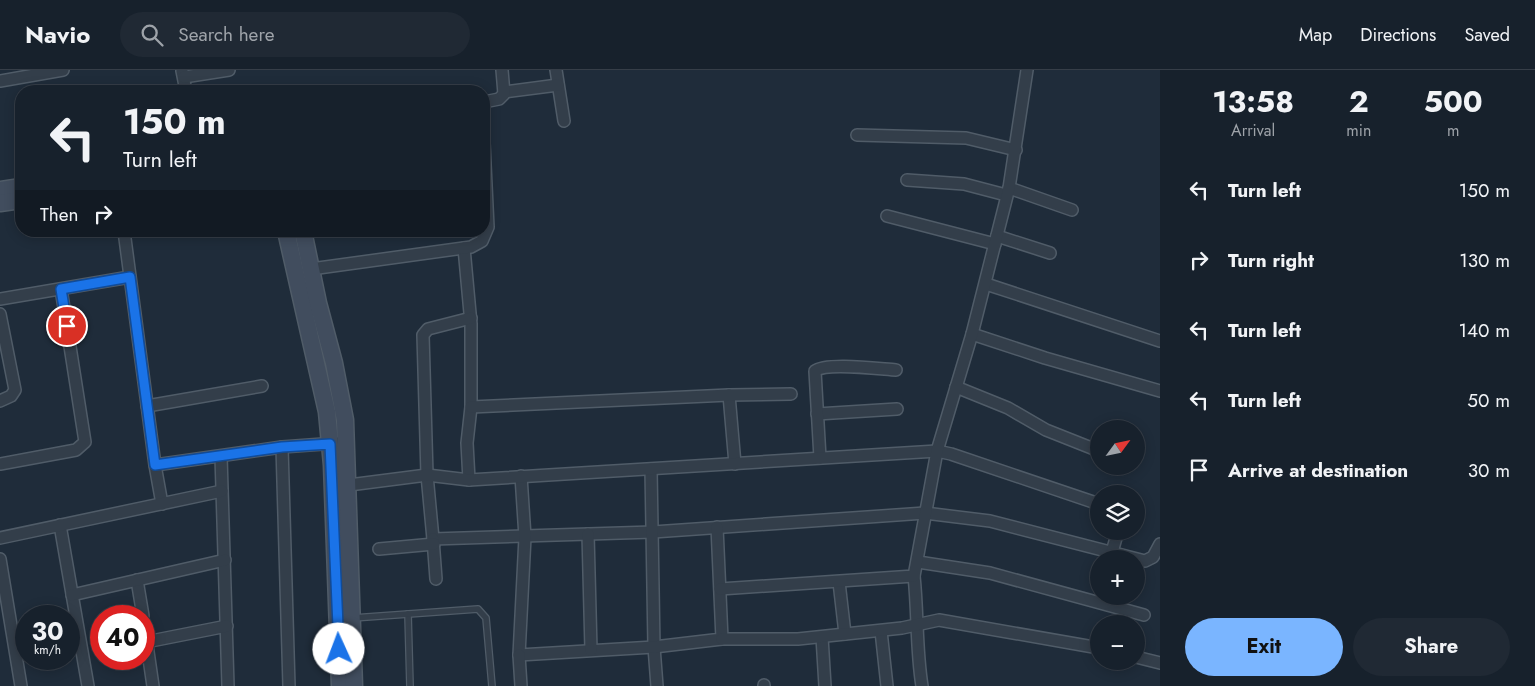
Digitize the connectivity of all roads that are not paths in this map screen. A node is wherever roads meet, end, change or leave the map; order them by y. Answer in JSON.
{"nodes":[{"id":1,"x":63,"y":70,"type":"edge"},
{"id":2,"x":229,"y":70,"type":"edge"},
{"id":3,"x":502,"y":70,"type":"edge"},
{"id":4,"x":556,"y":70,"type":"edge"},
{"id":5,"x":1027,"y":70,"type":"edge"},
{"id":6,"x":183,"y":74,"type":"edge"},
{"id":7,"x":0,"y":81,"type":"edge"},
{"id":8,"x":558,"y":85,"type":"junction"},
{"id":9,"x":504,"y":92,"type":"junction"},
{"id":10,"x":490,"y":100,"type":"edge"},
{"id":11,"x":564,"y":122,"type":"dead end"},
{"id":12,"x":857,"y":135,"type":"dead end"},
{"id":13,"x":1016,"y":150,"type":"junction"},
{"id":14,"x":907,"y":180,"type":"dead end"},
{"id":15,"x":15,"y":188,"type":"edge"},
{"id":16,"x":0,"y":190,"type":"edge"},
{"id":17,"x":1007,"y":192,"type":"junction"},
{"id":18,"x":15,"y":201,"type":"edge"},
{"id":19,"x":0,"y":203,"type":"edge"},
{"id":20,"x":1072,"y":210,"type":"dead end"},
{"id":21,"x":887,"y":216,"type":"dead end"},
{"id":22,"x":125,"y":237,"type":"edge"},
{"id":23,"x":287,"y":237,"type":"edge"},
{"id":24,"x":304,"y":237,"type":"edge"},
{"id":25,"x":484,"y":237,"type":"edge"},
{"id":26,"x":996,"y":240,"type":"junction"},
{"id":27,"x":464,"y":248,"type":"junction"},
{"id":28,"x":1050,"y":253,"type":"dead end"},
{"id":29,"x":311,"y":269,"type":"junction"},
{"id":30,"x":130,"y":277,"type":"junction"},
{"id":31,"x":986,"y":284,"type":"junction"},
{"id":32,"x":61,"y":289,"type":"junction"},
{"id":33,"x":0,"y":299,"type":"edge"},
{"id":34,"x":0,"y":314,"type":"edge"},
{"id":35,"x":471,"y":318,"type":"junction"},
{"id":36,"x":972,"y":334,"type":"junction"},
{"id":37,"x":1160,"y":341,"type":"edge"},
{"id":38,"x":896,"y":370,"type":"dead end"},
{"id":39,"x":262,"y":386,"type":"dead end"},
{"id":40,"x":956,"y":387,"type":"junction"},
{"id":41,"x":1160,"y":391,"type":"edge"},
{"id":42,"x":730,"y":394,"type":"junction"},
{"id":43,"x":791,"y":394,"type":"dead end"},
{"id":44,"x":0,"y":401,"type":"edge"},
{"id":45,"x":147,"y":406,"type":"junction"},
{"id":46,"x":471,"y":407,"type":"junction"},
{"id":47,"x":898,"y":409,"type":"dead end"},
{"id":48,"x":817,"y":414,"type":"junction"},
{"id":49,"x":338,"y":443,"type":"junction"},
{"id":50,"x":282,"y":447,"type":"junction"},
{"id":51,"x":1090,"y":447,"type":"edge"},
{"id":52,"x":937,"y":451,"type":"junction"},
{"id":53,"x":221,"y":456,"type":"junction"},
{"id":54,"x":820,"y":458,"type":"junction"},
{"id":55,"x":0,"y":464,"type":"edge"},
{"id":56,"x":735,"y":464,"type":"junction"},
{"id":57,"x":155,"y":465,"type":"junction"},
{"id":58,"x":651,"y":470,"type":"junction"},
{"id":59,"x":427,"y":475,"type":"junction"},
{"id":60,"x":520,"y":476,"type":"junction"},
{"id":61,"x":469,"y":480,"type":"junction"},
{"id":62,"x":349,"y":485,"type":"junction"},
{"id":63,"x":222,"y":491,"type":"junction"},
{"id":64,"x":1090,"y":501,"type":"edge"},
{"id":65,"x":162,"y":504,"type":"junction"},
{"id":66,"x":925,"y":513,"type":"junction"},
{"id":67,"x":60,"y":525,"type":"junction"},
{"id":68,"x":717,"y":527,"type":"junction"},
{"id":69,"x":654,"y":532,"type":"junction"},
{"id":70,"x":588,"y":534,"type":"junction"},
{"id":71,"x":525,"y":537,"type":"junction"},
{"id":72,"x":0,"y":538,"type":"edge"},
{"id":73,"x":434,"y":542,"type":"junction"},
{"id":74,"x":1160,"y":544,"type":"edge"},
{"id":75,"x":379,"y":550,"type":"dead end"},
{"id":76,"x":1104,"y":550,"type":"edge"},
{"id":77,"x":0,"y":559,"type":"edge"},
{"id":78,"x":225,"y":560,"type":"junction"},
{"id":79,"x":1145,"y":561,"type":"edge"},
{"id":80,"x":918,"y":562,"type":"junction"},
{"id":81,"x":914,"y":576,"type":"junction"},
{"id":82,"x":436,"y":579,"type":"dead end"},
{"id":83,"x":137,"y":580,"type":"junction"},
{"id":84,"x":839,"y":582,"type":"junction"},
{"id":85,"x":720,"y":589,"type":"junction"},
{"id":86,"x":72,"y":595,"type":"junction"},
{"id":87,"x":140,"y":605,"type":"edge"},
{"id":88,"x":4,"y":606,"type":"edge"},
{"id":89,"x":408,"y":614,"type":"junction"},
{"id":90,"x":1144,"y":615,"type":"dead end"},
{"id":91,"x":351,"y":618,"type":"junction"},
{"id":92,"x":917,"y":624,"type":"junction"},
{"id":93,"x":227,"y":626,"type":"junction"},
{"id":94,"x":881,"y":631,"type":"junction"},
{"id":95,"x":845,"y":634,"type":"junction"},
{"id":96,"x":822,"y":637,"type":"junction"},
{"id":97,"x":722,"y":639,"type":"junction"},
{"id":98,"x":155,"y":640,"type":"edge"},
{"id":99,"x":1090,"y":646,"type":"edge"},
{"id":100,"x":654,"y":647,"type":"junction"},
{"id":101,"x":591,"y":650,"type":"junction"},
{"id":102,"x":519,"y":655,"type":"junction"},
{"id":103,"x":1145,"y":659,"type":"edge"},
{"id":104,"x":1160,"y":662,"type":"edge"},
{"id":105,"x":150,"y":670,"type":"edge"},
{"id":106,"x":21,"y":686,"type":"edge"},
{"id":107,"x":88,"y":686,"type":"edge"},
{"id":108,"x":153,"y":686,"type":"edge"},
{"id":109,"x":228,"y":686,"type":"edge"},
{"id":110,"x":289,"y":686,"type":"edge"},
{"id":111,"x":340,"y":686,"type":"edge"},
{"id":112,"x":354,"y":686,"type":"edge"},
{"id":113,"x":410,"y":686,"type":"edge"},
{"id":114,"x":492,"y":686,"type":"edge"},
{"id":115,"x":521,"y":686,"type":"edge"},
{"id":116,"x":657,"y":686,"type":"edge"},
{"id":117,"x":825,"y":686,"type":"edge"},
{"id":118,"x":887,"y":686,"type":"edge"},
{"id":119,"x":922,"y":686,"type":"edge"}],
"edges":[{"from":1,"to":7,"type":"street"},
{"from":2,"to":6,"type":"street"},
{"from":3,"to":9,"type":"street"},
{"from":4,"to":8,"type":"street"},
{"from":5,"to":13,"type":"street"},
{"from":8,"to":9,"type":"street"},
{"from":8,"to":11,"type":"street"},
{"from":9,"to":10,"type":"street"},
{"from":12,"to":13,"type":"street"},
{"from":13,"to":17,"type":"street"},
{"from":14,"to":17,"type":"street"},
{"from":15,"to":16,"type":"street"},
{"from":17,"to":20,"type":"street"},
{"from":17,"to":26,"type":"street"},
{"from":18,"to":19,"type":"street"},
{"from":21,"to":26,"type":"street"},
{"from":22,"to":30,"type":"street"},
{"from":23,"to":49,"type":"street"},
{"from":24,"to":29,"type":"street"},
{"from":25,"to":27,"type":"street"},
{"from":26,"to":28,"type":"street"},
{"from":26,"to":31,"type":"street"},
{"from":27,"to":29,"type":"street"},
{"from":27,"to":35,"type":"street"},
{"from":29,"to":49,"type":"street"},
{"from":30,"to":32,"type":"street"},
{"from":30,"to":45,"type":"street"},
{"from":31,"to":36,"type":"street"},
{"from":31,"to":37,"type":"street"},
{"from":32,"to":33,"type":"street"},
{"from":32,"to":55,"type":"street"},
{"from":34,"to":44,"type":"street"},
{"from":35,"to":46,"type":"street"},
{"from":35,"to":59,"type":"street"},
{"from":36,"to":40,"type":"street"},
{"from":36,"to":41,"type":"street"},
{"from":38,"to":48,"type":"street"},
{"from":39,"to":45,"type":"street"},
{"from":40,"to":51,"type":"street"},
{"from":40,"to":52,"type":"street"},
{"from":42,"to":43,"type":"street"},
{"from":42,"to":46,"type":"street"},
{"from":42,"to":56,"type":"street"},
{"from":45,"to":57,"type":"street"},
{"from":46,"to":61,"type":"street"},
{"from":47,"to":48,"type":"street"},
{"from":48,"to":54,"type":"street"},
{"from":49,"to":50,"type":"street"},
{"from":49,"to":62,"type":"street"},
{"from":49,"to":111,"type":"street"},
{"from":50,"to":53,"type":"street"},
{"from":50,"to":110,"type":"street"},
{"from":52,"to":54,"type":"street"},
{"from":52,"to":64,"type":"street"},
{"from":52,"to":66,"type":"street"},
{"from":53,"to":57,"type":"street"},
{"from":53,"to":63,"type":"street"},
{"from":54,"to":56,"type":"street"},
{"from":56,"to":58,"type":"street"},
{"from":57,"to":65,"type":"street"},
{"from":58,"to":60,"type":"street"},
{"from":58,"to":69,"type":"street"},
{"from":59,"to":61,"type":"street"},
{"from":59,"to":62,"type":"street"},
{"from":59,"to":73,"type":"street"},
{"from":60,"to":61,"type":"street"},
{"from":60,"to":71,"type":"street"},
{"from":62,"to":91,"type":"street"},
{"from":63,"to":65,"type":"street"},
{"from":63,"to":78,"type":"street"},
{"from":65,"to":67,"type":"street"},
{"from":66,"to":68,"type":"street"},
{"from":66,"to":76,"type":"street"},
{"from":66,"to":80,"type":"street"},
{"from":67,"to":72,"type":"street"},
{"from":67,"to":86,"type":"street"},
{"from":68,"to":69,"type":"street"},
{"from":68,"to":85,"type":"street"},
{"from":69,"to":70,"type":"street"},
{"from":69,"to":100,"type":"street"},
{"from":70,"to":71,"type":"street"},
{"from":70,"to":101,"type":"street"},
{"from":71,"to":73,"type":"street"},
{"from":71,"to":102,"type":"street"},
{"from":73,"to":75,"type":"street"},
{"from":73,"to":82,"type":"street"},
{"from":74,"to":79,"type":"street"},
{"from":77,"to":88,"type":"street"},
{"from":78,"to":83,"type":"street"},
{"from":78,"to":93,"type":"street"},
{"from":80,"to":81,"type":"street"},
{"from":80,"to":90,"type":"street"},
{"from":81,"to":84,"type":"street"},
{"from":81,"to":92,"type":"street"},
{"from":83,"to":86,"type":"street"},
{"from":83,"to":87,"type":"street"},
{"from":84,"to":85,"type":"street"},
{"from":84,"to":95,"type":"street"},
{"from":85,"to":97,"type":"street"},
{"from":86,"to":107,"type":"street"},
{"from":88,"to":106,"type":"street"},
{"from":89,"to":91,"type":"lane"},
{"from":89,"to":113,"type":"lane"},
{"from":89,"to":114,"type":"lane"},
{"from":91,"to":112,"type":"street"},
{"from":92,"to":94,"type":"street"},
{"from":92,"to":99,"type":"street"},
{"from":92,"to":119,"type":"street"},
{"from":93,"to":98,"type":"street"},
{"from":93,"to":109,"type":"street"},
{"from":94,"to":95,"type":"street"},
{"from":94,"to":118,"type":"street"},
{"from":95,"to":96,"type":"street"},
{"from":96,"to":97,"type":"street"},
{"from":96,"to":117,"type":"street"},
{"from":97,"to":100,"type":"street"},
{"from":100,"to":101,"type":"street"},
{"from":100,"to":116,"type":"street"},
{"from":101,"to":102,"type":"street"},
{"from":102,"to":115,"type":"street"},
{"from":103,"to":104,"type":"street"},
{"from":105,"to":108,"type":"street"}]}
